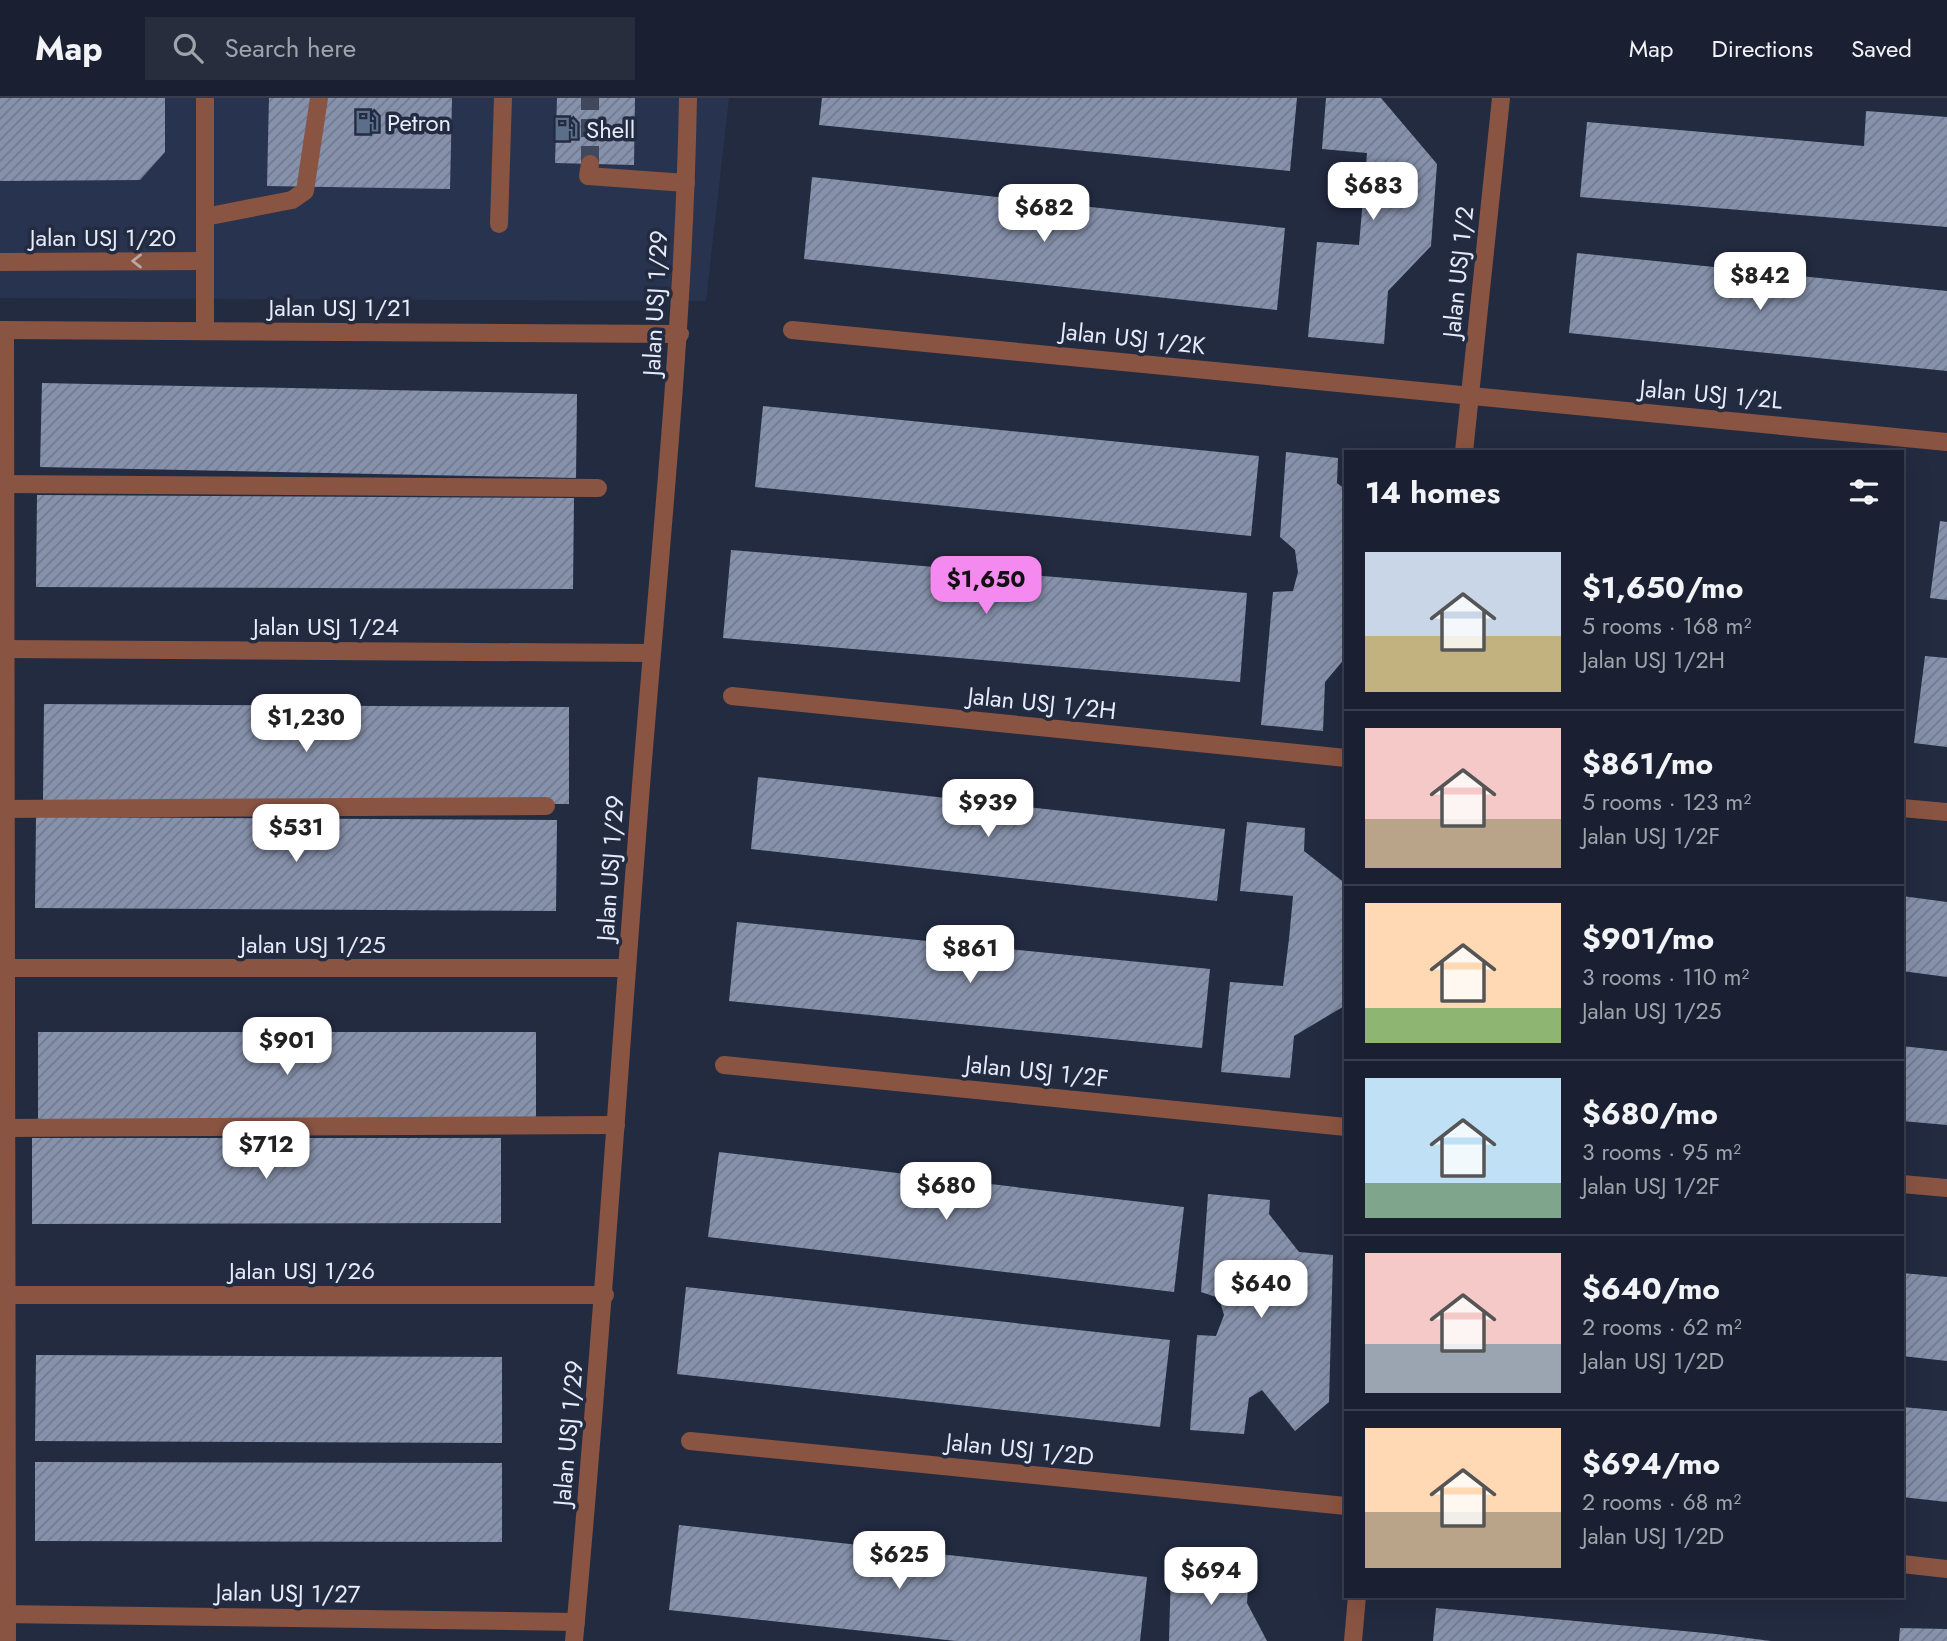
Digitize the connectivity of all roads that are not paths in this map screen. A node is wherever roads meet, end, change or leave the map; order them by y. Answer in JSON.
{"nodes":[{"id":1,"x":205,"y":98,"type":"edge"},
{"id":2,"x":319,"y":98,"type":"edge"},
{"id":3,"x":503,"y":98,"type":"edge"},
{"id":4,"x":688,"y":98,"type":"edge"},
{"id":5,"x":1501,"y":98,"type":"edge"},
{"id":6,"x":590,"y":164,"type":"dead end"},
{"id":7,"x":686,"y":183,"type":"junction"},
{"id":8,"x":205,"y":217,"type":"junction"},
{"id":9,"x":499,"y":224,"type":"dead end"},
{"id":10,"x":205,"y":261,"type":"junction"},
{"id":11,"x":0,"y":262,"type":"edge"},
{"id":12,"x":2,"y":330,"type":"edge"},
{"id":13,"x":792,"y":330,"type":"dead end"},
{"id":14,"x":205,"y":331,"type":"junction"},
{"id":15,"x":680,"y":334,"type":"junction"},
{"id":16,"x":1469,"y":396,"type":"junction"},
{"id":17,"x":1947,"y":442,"type":"edge"},
{"id":18,"x":1464,"y":450,"type":"edge"},
{"id":19,"x":2,"y":484,"type":"edge"},
{"id":20,"x":598,"y":488,"type":"dead end"},
{"id":21,"x":3,"y":649,"type":"edge"},
{"id":22,"x":651,"y":653,"type":"junction"},
{"id":23,"x":733,"y":696,"type":"dead end"},
{"id":24,"x":1344,"y":758,"type":"edge"},
{"id":25,"x":546,"y":806,"type":"dead end"},
{"id":26,"x":1904,"y":808,"type":"edge"},
{"id":27,"x":3,"y":809,"type":"edge"},
{"id":28,"x":1947,"y":812,"type":"edge"},
{"id":29,"x":3,"y":968,"type":"edge"},
{"id":30,"x":627,"y":968,"type":"junction"},
{"id":31,"x":724,"y":1065,"type":"dead end"},
{"id":32,"x":616,"y":1125,"type":"junction"},
{"id":33,"x":1344,"y":1127,"type":"edge"},
{"id":34,"x":3,"y":1128,"type":"edge"},
{"id":35,"x":1904,"y":1184,"type":"edge"},
{"id":36,"x":1947,"y":1188,"type":"edge"},
{"id":37,"x":3,"y":1294,"type":"edge"},
{"id":38,"x":605,"y":1294,"type":"junction"},
{"id":39,"x":690,"y":1441,"type":"dead end"},
{"id":40,"x":1344,"y":1506,"type":"edge"},
{"id":41,"x":1904,"y":1564,"type":"edge"},
{"id":42,"x":1947,"y":1569,"type":"edge"},
{"id":43,"x":1357,"y":1598,"type":"edge"},
{"id":44,"x":3,"y":1614,"type":"edge"},
{"id":45,"x":576,"y":1622,"type":"junction"},
{"id":46,"x":6,"y":1641,"type":"edge"},
{"id":47,"x":574,"y":1641,"type":"edge"},
{"id":48,"x":1353,"y":1641,"type":"edge"}],
"edges":[{"from":1,"to":8,"type":"street","name":"Jalan USJ 1/20"},
{"from":2,"to":8,"type":"street"},
{"from":3,"to":9,"type":"street"},
{"from":4,"to":7,"type":"street","name":"Jalan USJ 1/29"},
{"from":5,"to":16,"type":"street","name":"Jalan USJ 1/2"},
{"from":6,"to":7,"type":"street"},
{"from":7,"to":15,"type":"street","name":"Jalan USJ 1/29"},
{"from":8,"to":10,"type":"street","name":"Jalan USJ 1/20"},
{"from":10,"to":11,"type":"street","name":"Jalan USJ 1/20","one_way":true},
{"from":10,"to":14,"type":"street","name":"Jalan USJ 1/20"},
{"from":12,"to":14,"type":"street","name":"Jalan USJ 1/21"},
{"from":12,"to":19,"type":"street"},
{"from":13,"to":16,"type":"street","name":"Jalan USJ 1/2K"},
{"from":14,"to":15,"type":"street","name":"Jalan USJ 1/21"},
{"from":15,"to":22,"type":"street","name":"Jalan USJ 1/29"},
{"from":16,"to":17,"type":"street","name":"Jalan USJ 1/2L"},
{"from":16,"to":18,"type":"street","name":"Jalan USJ 1/2"},
{"from":19,"to":20,"type":"street"},
{"from":19,"to":21,"type":"street"},
{"from":21,"to":22,"type":"street","name":"Jalan USJ 1/24"},
{"from":21,"to":27,"type":"street"},
{"from":22,"to":30,"type":"street","name":"Jalan USJ 1/29"},
{"from":23,"to":24,"type":"street","name":"Jalan USJ 1/2H"},
{"from":25,"to":27,"type":"street"},
{"from":26,"to":28,"type":"street"},
{"from":27,"to":29,"type":"street"},
{"from":29,"to":30,"type":"street","name":"Jalan USJ 1/25"},
{"from":29,"to":34,"type":"street"},
{"from":30,"to":32,"type":"street","name":"Jalan USJ 1/29"},
{"from":31,"to":33,"type":"street","name":"Jalan USJ 1/2F"},
{"from":32,"to":34,"type":"street"},
{"from":32,"to":38,"type":"street","name":"Jalan USJ 1/29"},
{"from":34,"to":37,"type":"street"},
{"from":35,"to":36,"type":"street"},
{"from":37,"to":38,"type":"street","name":"Jalan USJ 1/26"},
{"from":37,"to":44,"type":"street"},
{"from":38,"to":45,"type":"street","name":"Jalan USJ 1/29"},
{"from":39,"to":40,"type":"street","name":"Jalan USJ 1/2D"},
{"from":41,"to":42,"type":"street"},
{"from":43,"to":48,"type":"street"},
{"from":44,"to":45,"type":"street","name":"Jalan USJ 1/27"},
{"from":44,"to":46,"type":"street"},
{"from":45,"to":47,"type":"street","name":"Jalan USJ 1/29"}]}
